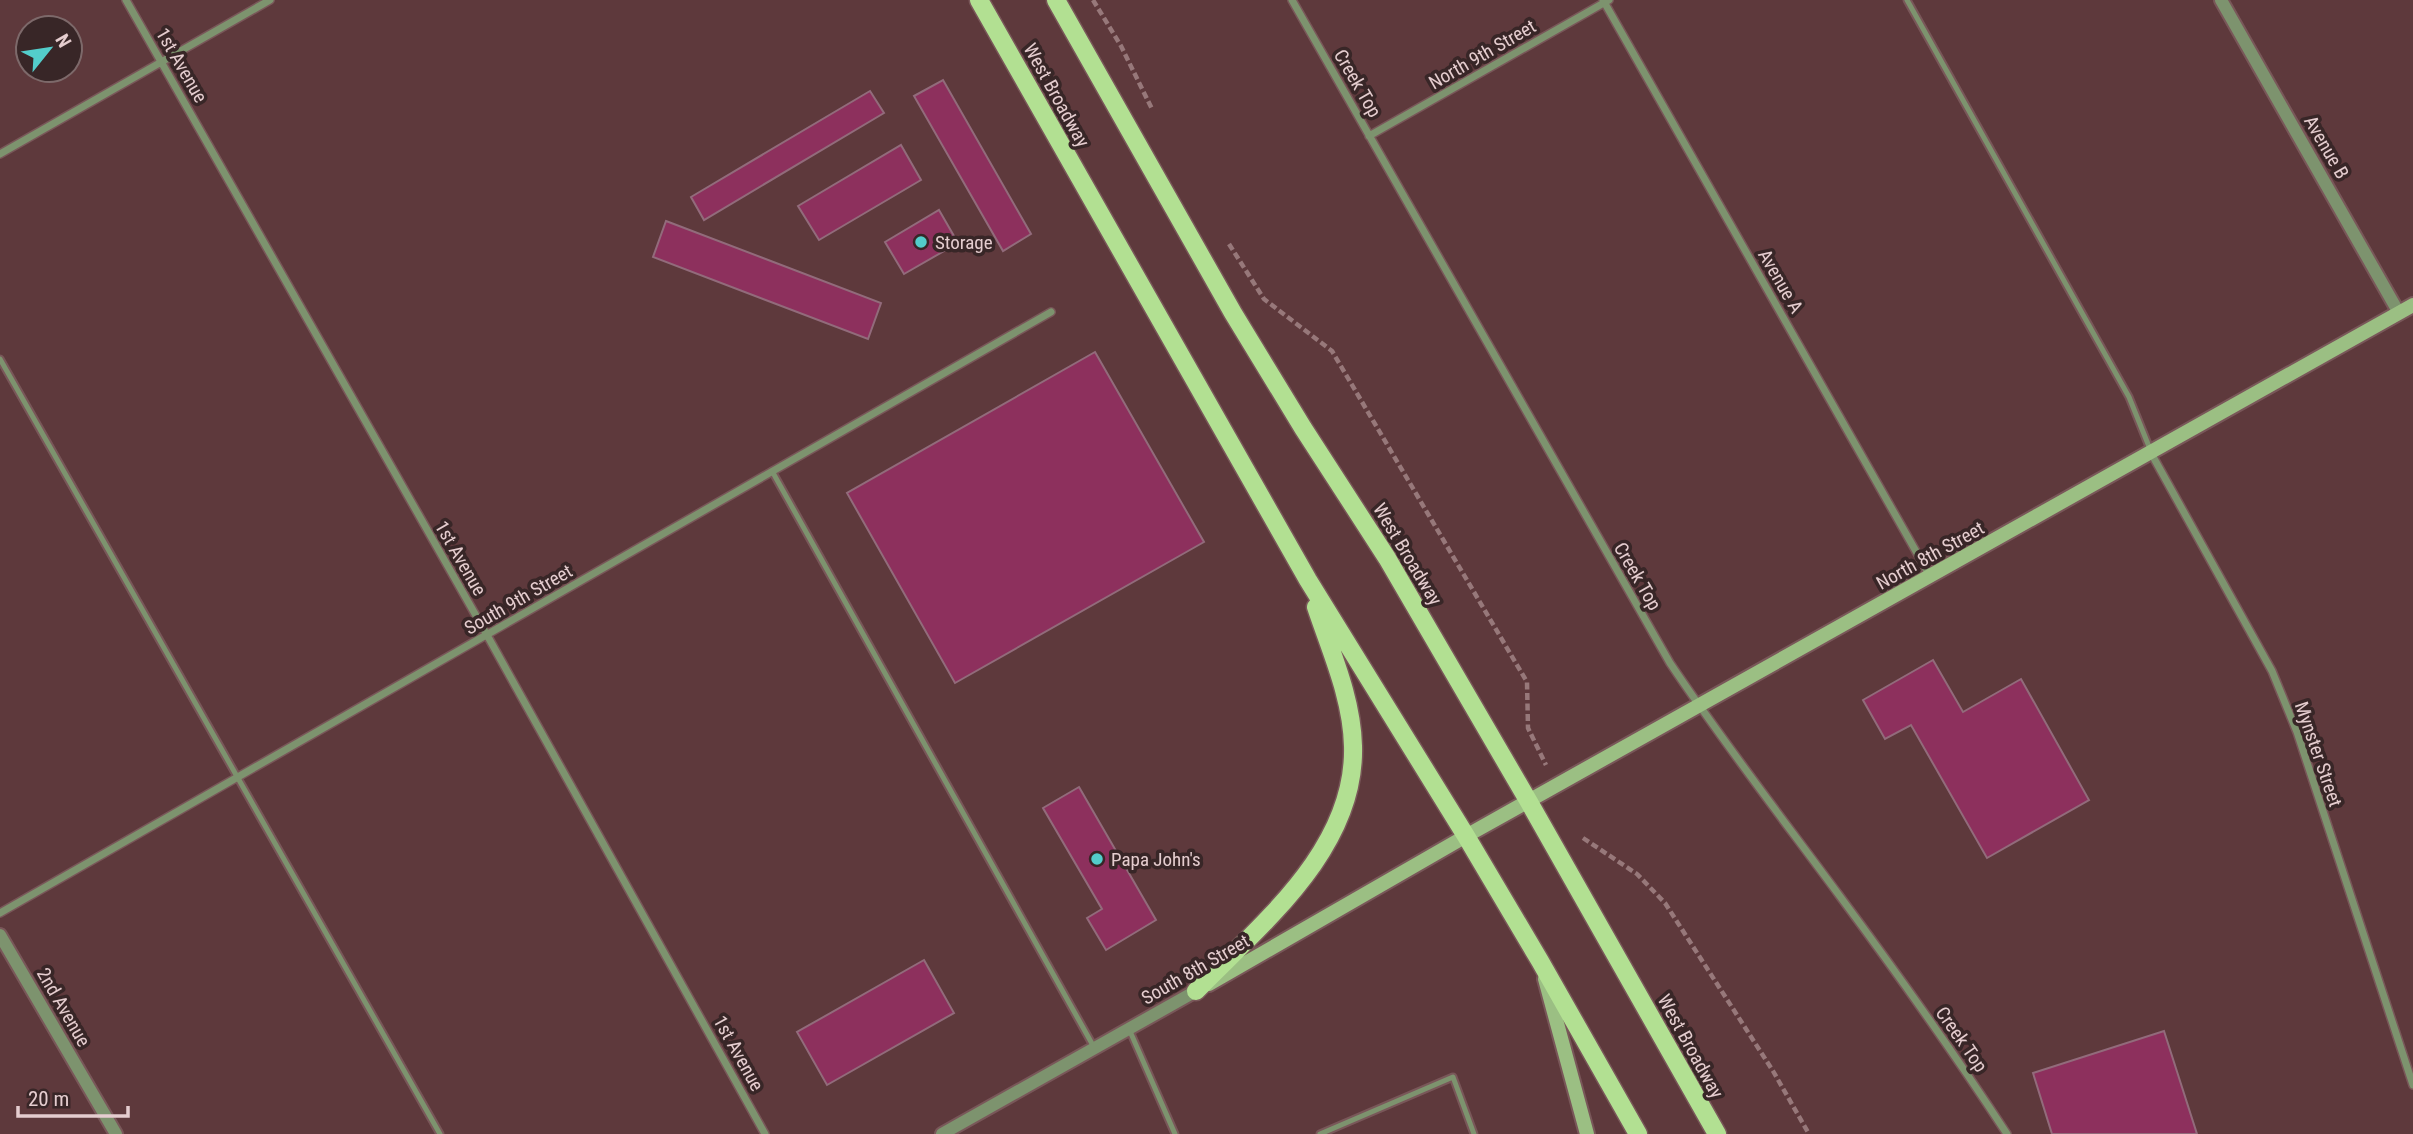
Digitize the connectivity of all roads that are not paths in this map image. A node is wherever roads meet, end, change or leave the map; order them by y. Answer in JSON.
{"nodes":[{"id":1,"x":126,"y":0,"type":"edge"},
{"id":2,"x":270,"y":0,"type":"edge"},
{"id":3,"x":979,"y":0,"type":"edge"},
{"id":4,"x":1056,"y":0,"type":"edge"},
{"id":5,"x":1292,"y":0,"type":"edge"},
{"id":6,"x":1907,"y":0,"type":"edge"},
{"id":7,"x":2221,"y":0,"type":"edge"},
{"id":8,"x":1606,"y":1,"type":"edge"},
{"id":9,"x":162,"y":62,"type":"junction"},
{"id":10,"x":1370,"y":136,"type":"junction"},
{"id":11,"x":0,"y":154,"type":"edge"},
{"id":12,"x":2413,"y":305,"type":"edge"},
{"id":13,"x":1051,"y":312,"type":"dead end"},
{"id":14,"x":2399,"y":313,"type":"junction"},
{"id":15,"x":0,"y":359,"type":"edge"},
{"id":16,"x":2151,"y":453,"type":"junction"},
{"id":17,"x":772,"y":471,"type":"junction"},
{"id":18,"x":1930,"y":577,"type":"junction"},
{"id":19,"x":1308,"y":580,"type":"junction"},
{"id":20,"x":487,"y":635,"type":"junction"},
{"id":21,"x":1699,"y":707,"type":"junction"},
{"id":22,"x":239,"y":777,"type":"junction"},
{"id":23,"x":1529,"y":802,"type":"junction"},
{"id":24,"x":1466,"y":836,"type":"junction"},
{"id":25,"x":0,"y":913,"type":"edge"},
{"id":26,"x":0,"y":935,"type":"edge"},
{"id":27,"x":1540,"y":961,"type":"junction"},
{"id":28,"x":1196,"y":991,"type":"junction"},
{"id":29,"x":1129,"y":1029,"type":"junction"},
{"id":30,"x":1095,"y":1049,"type":"junction"},
{"id":31,"x":2413,"y":1085,"type":"edge"},
{"id":32,"x":116,"y":1134,"type":"edge"},
{"id":33,"x":440,"y":1134,"type":"edge"},
{"id":34,"x":765,"y":1134,"type":"edge"},
{"id":35,"x":942,"y":1134,"type":"edge"},
{"id":36,"x":1175,"y":1134,"type":"edge"},
{"id":37,"x":1320,"y":1134,"type":"edge"},
{"id":38,"x":1474,"y":1134,"type":"edge"},
{"id":39,"x":1587,"y":1134,"type":"edge"},
{"id":40,"x":1638,"y":1134,"type":"edge"},
{"id":41,"x":1717,"y":1134,"type":"edge"},
{"id":42,"x":2007,"y":1134,"type":"edge"}],
"edges":[{"from":1,"to":9,"type":"street","name":"1st Avenue"},
{"from":2,"to":9,"type":"street"},
{"from":3,"to":19,"type":"main road","name":"West Broadway"},
{"from":4,"to":23,"type":"main road","name":"West Broadway"},
{"from":5,"to":10,"type":"street","name":"Creek Top"},
{"from":6,"to":16,"type":"lane"},
{"from":7,"to":14,"type":"street","name":"Avenue B"},
{"from":8,"to":10,"type":"street","name":"North 9th Street"},
{"from":8,"to":18,"type":"street","name":"Avenue A"},
{"from":9,"to":11,"type":"street"},
{"from":9,"to":20,"type":"street","name":"1st Avenue"},
{"from":10,"to":21,"type":"street","name":"Creek Top"},
{"from":12,"to":14,"type":"main road","name":"North 8th Street"},
{"from":13,"to":17,"type":"street","name":"South 9th Street"},
{"from":14,"to":16,"type":"main road","name":"North 8th Street"},
{"from":15,"to":22,"type":"lane"},
{"from":16,"to":18,"type":"main road","name":"North 8th Street"},
{"from":16,"to":31,"type":"street","name":"Mynster Street"},
{"from":17,"to":20,"type":"street","name":"South 9th Street"},
{"from":17,"to":30,"type":"lane"},
{"from":18,"to":21,"type":"main road","name":"North 8th Street"},
{"from":19,"to":24,"type":"main road","name":"West Broadway"},
{"from":19,"to":28,"type":"main road"},
{"from":20,"to":22,"type":"street","name":"South 9th Street"},
{"from":20,"to":34,"type":"street","name":"1st Avenue"},
{"from":21,"to":23,"type":"main road","name":"North 8th Street"},
{"from":21,"to":42,"type":"street","name":"Creek Top"},
{"from":22,"to":25,"type":"street","name":"South 9th Street"},
{"from":22,"to":33,"type":"lane"},
{"from":23,"to":24,"type":"main road","name":"North 8th Street"},
{"from":23,"to":41,"type":"main road","name":"West Broadway"},
{"from":24,"to":27,"type":"main road","name":"West Broadway"},
{"from":24,"to":28,"type":"main road","name":"South 8th Street"},
{"from":26,"to":32,"type":"street","name":"2nd Avenue"},
{"from":27,"to":39,"type":"main road","name":"West Broadway"},
{"from":27,"to":40,"type":"main road"},
{"from":28,"to":29,"type":"street","name":"South 8th Street"},
{"from":29,"to":30,"type":"street","name":"South 8th Street"},
{"from":29,"to":36,"type":"lane"},
{"from":30,"to":35,"type":"street","name":"South 8th Street"},
{"from":37,"to":38,"type":"lane"}]}
